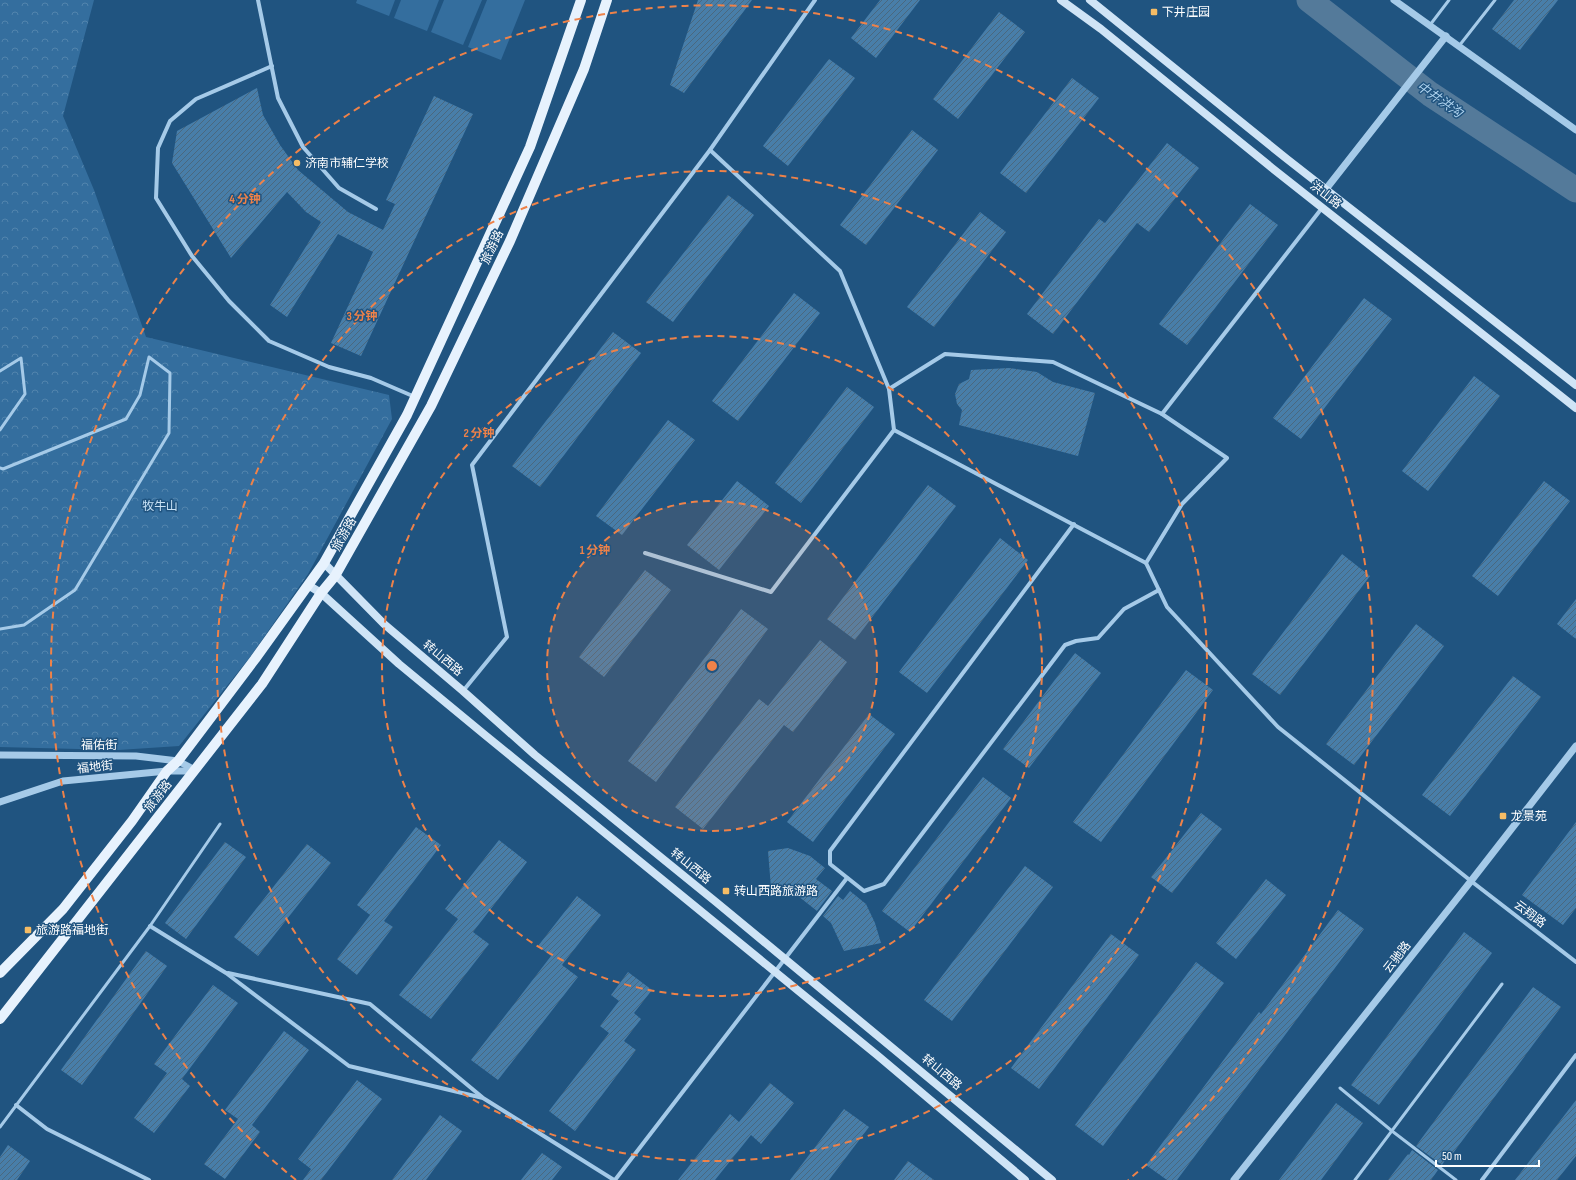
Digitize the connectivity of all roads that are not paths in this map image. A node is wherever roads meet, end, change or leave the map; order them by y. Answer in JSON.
{"nodes":[{"id":1,"x":258,"y":0,"type":"edge"},
{"id":2,"x":581,"y":0,"type":"edge"},
{"id":3,"x":607,"y":0,"type":"edge"},
{"id":4,"x":815,"y":0,"type":"edge"},
{"id":5,"x":1062,"y":0,"type":"edge"},
{"id":6,"x":1090,"y":0,"type":"edge"},
{"id":7,"x":1394,"y":0,"type":"edge"},
{"id":8,"x":1448,"y":0,"type":"edge"},
{"id":9,"x":1495,"y":0,"type":"edge"},
{"id":10,"x":1430,"y":25,"type":"junction"},
{"id":11,"x":1446,"y":36,"type":"junction"},
{"id":12,"x":1459,"y":46,"type":"junction"},
{"id":13,"x":272,"y":66,"type":"junction"},
{"id":14,"x":1576,"y":130,"type":"edge"},
{"id":15,"x":710,"y":150,"type":"junction"},
{"id":16,"x":1326,"y":189,"type":"junction"},
{"id":17,"x":1322,"y":208,"type":"junction"},
{"id":18,"x":376,"y":209,"type":"dead end"},
{"id":19,"x":0,"y":371,"type":"edge"},
{"id":20,"x":1576,"y":385,"type":"edge"},
{"id":21,"x":889,"y":389,"type":"junction"},
{"id":22,"x":416,"y":397,"type":"junction"},
{"id":23,"x":1576,"y":408,"type":"edge"},
{"id":24,"x":1162,"y":414,"type":"junction"},
{"id":25,"x":0,"y":430,"type":"edge"},
{"id":26,"x":894,"y":430,"type":"junction"},
{"id":27,"x":0,"y":468,"type":"edge"},
{"id":28,"x":1074,"y":524,"type":"junction"},
{"id":29,"x":645,"y":553,"type":"dead end"},
{"id":30,"x":1146,"y":562,"type":"junction"},
{"id":31,"x":324,"y":563,"type":"junction"},
{"id":32,"x":336,"y":576,"type":"junction"},
{"id":33,"x":308,"y":585,"type":"junction"},
{"id":34,"x":1159,"y":590,"type":"junction"},
{"id":35,"x":321,"y":593,"type":"junction"},
{"id":36,"x":0,"y":629,"type":"edge"},
{"id":37,"x":463,"y":691,"type":"junction"},
{"id":38,"x":1576,"y":746,"type":"edge"},
{"id":39,"x":0,"y":755,"type":"edge"},
{"id":40,"x":178,"y":761,"type":"junction"},
{"id":41,"x":167,"y":771,"type":"junction"},
{"id":42,"x":195,"y":771,"type":"junction"},
{"id":43,"x":0,"y":802,"type":"edge"},
{"id":44,"x":220,"y":824,"type":"dead end"},
{"id":45,"x":847,"y":878,"type":"junction"},
{"id":46,"x":1471,"y":882,"type":"junction"},
{"id":47,"x":150,"y":926,"type":"junction"},
{"id":48,"x":784,"y":958,"type":"junction"},
{"id":49,"x":1576,"y":962,"type":"edge"},
{"id":50,"x":774,"y":972,"type":"junction"},
{"id":51,"x":0,"y":973,"type":"edge"},
{"id":52,"x":226,"y":973,"type":"junction"},
{"id":53,"x":1502,"y":984,"type":"dead end"},
{"id":54,"x":0,"y":1019,"type":"edge"},
{"id":55,"x":1576,"y":1055,"type":"edge"},
{"id":56,"x":1340,"y":1088,"type":"dead end"},
{"id":57,"x":483,"y":1098,"type":"junction"},
{"id":58,"x":16,"y":1105,"type":"junction"},
{"id":59,"x":0,"y":1127,"type":"edge"},
{"id":60,"x":1392,"y":1131,"type":"junction"},
{"id":61,"x":149,"y":1180,"type":"edge"},
{"id":62,"x":614,"y":1180,"type":"edge"},
{"id":63,"x":1025,"y":1180,"type":"edge"},
{"id":64,"x":1052,"y":1180,"type":"edge"},
{"id":65,"x":1234,"y":1180,"type":"edge"},
{"id":66,"x":1355,"y":1180,"type":"edge"},
{"id":67,"x":1456,"y":1180,"type":"edge"},
{"id":68,"x":1482,"y":1180,"type":"edge"}],
"edges":[{"from":1,"to":13,"type":"street"},
{"from":2,"to":22,"type":"main road","name":"旅游路"},
{"from":3,"to":32,"type":"main road","name":"旅游路"},
{"from":4,"to":15,"type":"street"},
{"from":5,"to":17,"type":"main road","name":"洪山路"},
{"from":6,"to":16,"type":"main road","name":"洪山路"},
{"from":7,"to":10,"type":"street"},
{"from":8,"to":10,"type":"lane"},
{"from":9,"to":12,"type":"lane"},
{"from":10,"to":11,"type":"street"},
{"from":11,"to":12,"type":"street"},
{"from":11,"to":16,"type":"street"},
{"from":12,"to":14,"type":"street"},
{"from":13,"to":18,"type":"street"},
{"from":13,"to":22,"type":"street"},
{"from":15,"to":21,"type":"street"},
{"from":15,"to":37,"type":"street"},
{"from":16,"to":20,"type":"main road","name":"洪山路"},
{"from":17,"to":23,"type":"main road","name":"洪山路"},
{"from":17,"to":24,"type":"street"},
{"from":19,"to":25,"type":"lane"},
{"from":21,"to":24,"type":"street"},
{"from":21,"to":26,"type":"street"},
{"from":22,"to":31,"type":"main road","name":"旅游路"},
{"from":24,"to":30,"type":"street"},
{"from":26,"to":28,"type":"street"},
{"from":26,"to":29,"type":"street"},
{"from":27,"to":36,"type":"lane"},
{"from":28,"to":30,"type":"street"},
{"from":28,"to":45,"type":"street"},
{"from":30,"to":34,"type":"street","name":"云翔路"},
{"from":31,"to":32,"type":"main road","name":"转山西路"},
{"from":31,"to":33,"type":"main road","name":"旅游路"},
{"from":32,"to":35,"type":"main road","name":"旅游路"},
{"from":32,"to":37,"type":"main road","name":"转山西路"},
{"from":33,"to":35,"type":"main road"},
{"from":33,"to":40,"type":"main road","name":"旅游路"},
{"from":34,"to":45,"type":"street"},
{"from":34,"to":46,"type":"street","name":"云翔路"},
{"from":35,"to":42,"type":"main road","name":"旅游路"},
{"from":35,"to":50,"type":"main road"},
{"from":37,"to":48,"type":"main road","name":"转山西路"},
{"from":38,"to":46,"type":"street","name":"云驰路"},
{"from":39,"to":40,"type":"street","name":"福佑街"},
{"from":40,"to":41,"type":"main road","name":"旅游路"},
{"from":40,"to":42,"type":"street","name":"福佑街"},
{"from":41,"to":42,"type":"street","name":"福地街"},
{"from":41,"to":43,"type":"street","name":"福地街"},
{"from":41,"to":51,"type":"main road","name":"旅游路"},
{"from":42,"to":54,"type":"main road","name":"旅游路"},
{"from":44,"to":47,"type":"lane"},
{"from":45,"to":48,"type":"street"},
{"from":46,"to":49,"type":"street","name":"云翔路"},
{"from":46,"to":65,"type":"street","name":"云驰路"},
{"from":47,"to":52,"type":"street"},
{"from":47,"to":58,"type":"lane"},
{"from":48,"to":50,"type":"street"},
{"from":48,"to":64,"type":"main road","name":"转山西路"},
{"from":50,"to":62,"type":"street"},
{"from":50,"to":63,"type":"main road"},
{"from":52,"to":57,"type":"street"},
{"from":52,"to":57,"type":"street"},
{"from":53,"to":60,"type":"lane"},
{"from":55,"to":68,"type":"street"},
{"from":56,"to":60,"type":"lane"},
{"from":57,"to":62,"type":"street"},
{"from":58,"to":59,"type":"lane"},
{"from":58,"to":61,"type":"street"},
{"from":60,"to":66,"type":"lane"},
{"from":60,"to":67,"type":"lane"}]}
